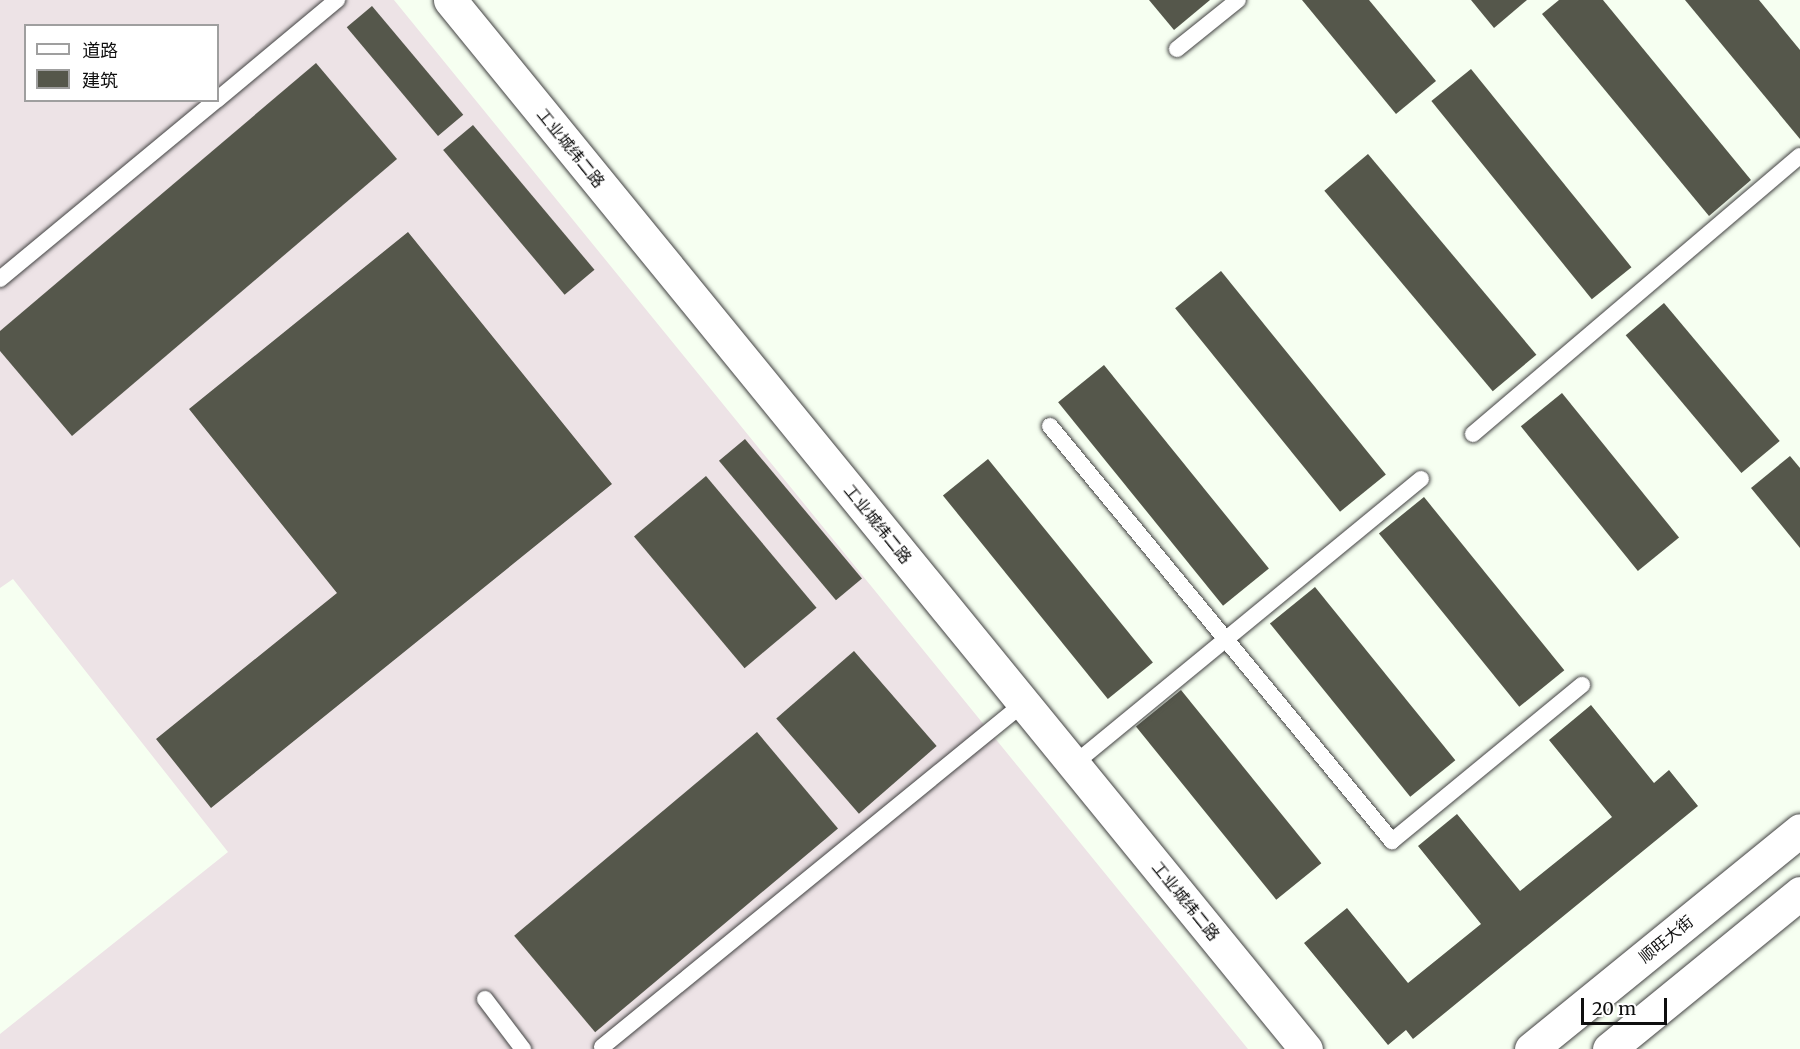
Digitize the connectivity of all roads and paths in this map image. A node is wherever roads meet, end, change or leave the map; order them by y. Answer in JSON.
{"nodes":[{"id":1,"x":338,"y":0,"type":"edge"},
{"id":2,"x":450,"y":0,"type":"edge"},
{"id":3,"x":1238,"y":0,"type":"edge"},
{"id":4,"x":1177,"y":49,"type":"dead end"},
{"id":5,"x":219,"y":98,"type":"edge"},
{"id":6,"x":215,"y":102,"type":"edge"},
{"id":7,"x":1800,"y":156,"type":"edge"},
{"id":8,"x":0,"y":279,"type":"edge"},
{"id":9,"x":1050,"y":426,"type":"dead end"},
{"id":10,"x":1473,"y":434,"type":"dead end"},
{"id":11,"x":1422,"y":479,"type":"dead end"},
{"id":12,"x":1226,"y":639,"type":"junction"},
{"id":13,"x":1582,"y":685,"type":"dead end"},
{"id":14,"x":1024,"y":703,"type":"junction"},
{"id":15,"x":1074,"y":764,"type":"junction"},
{"id":16,"x":1800,"y":830,"type":"edge"},
{"id":17,"x":1800,"y":893,"type":"edge"},
{"id":18,"x":485,"y":999,"type":"dead end"},
{"id":19,"x":602,"y":1047,"type":"dead end"},
{"id":20,"x":523,"y":1049,"type":"edge"},
{"id":21,"x":1306,"y":1049,"type":"edge"},
{"id":22,"x":1532,"y":1049,"type":"edge"},
{"id":23,"x":1609,"y":1049,"type":"edge"}],
"edges":[{"from":1,"to":5,"type":"lane"},
{"from":2,"to":14,"type":"street","name":"工业城纬二路"},
{"from":3,"to":4,"type":"lane"},
{"from":6,"to":8,"type":"lane"},
{"from":7,"to":10,"type":"lane"},
{"from":9,"to":12,"type":"lane"},
{"from":11,"to":12,"type":"lane"},
{"from":12,"to":13,"type":"lane"},
{"from":12,"to":15,"type":"lane"},
{"from":14,"to":15,"type":"street","name":"工业城纬二路"},
{"from":14,"to":19,"type":"lane"},
{"from":15,"to":21,"type":"street","name":"工业城纬二路"},
{"from":16,"to":22,"type":"street","name":"顺旺大街"},
{"from":17,"to":23,"type":"street"},
{"from":18,"to":20,"type":"lane"}]}
